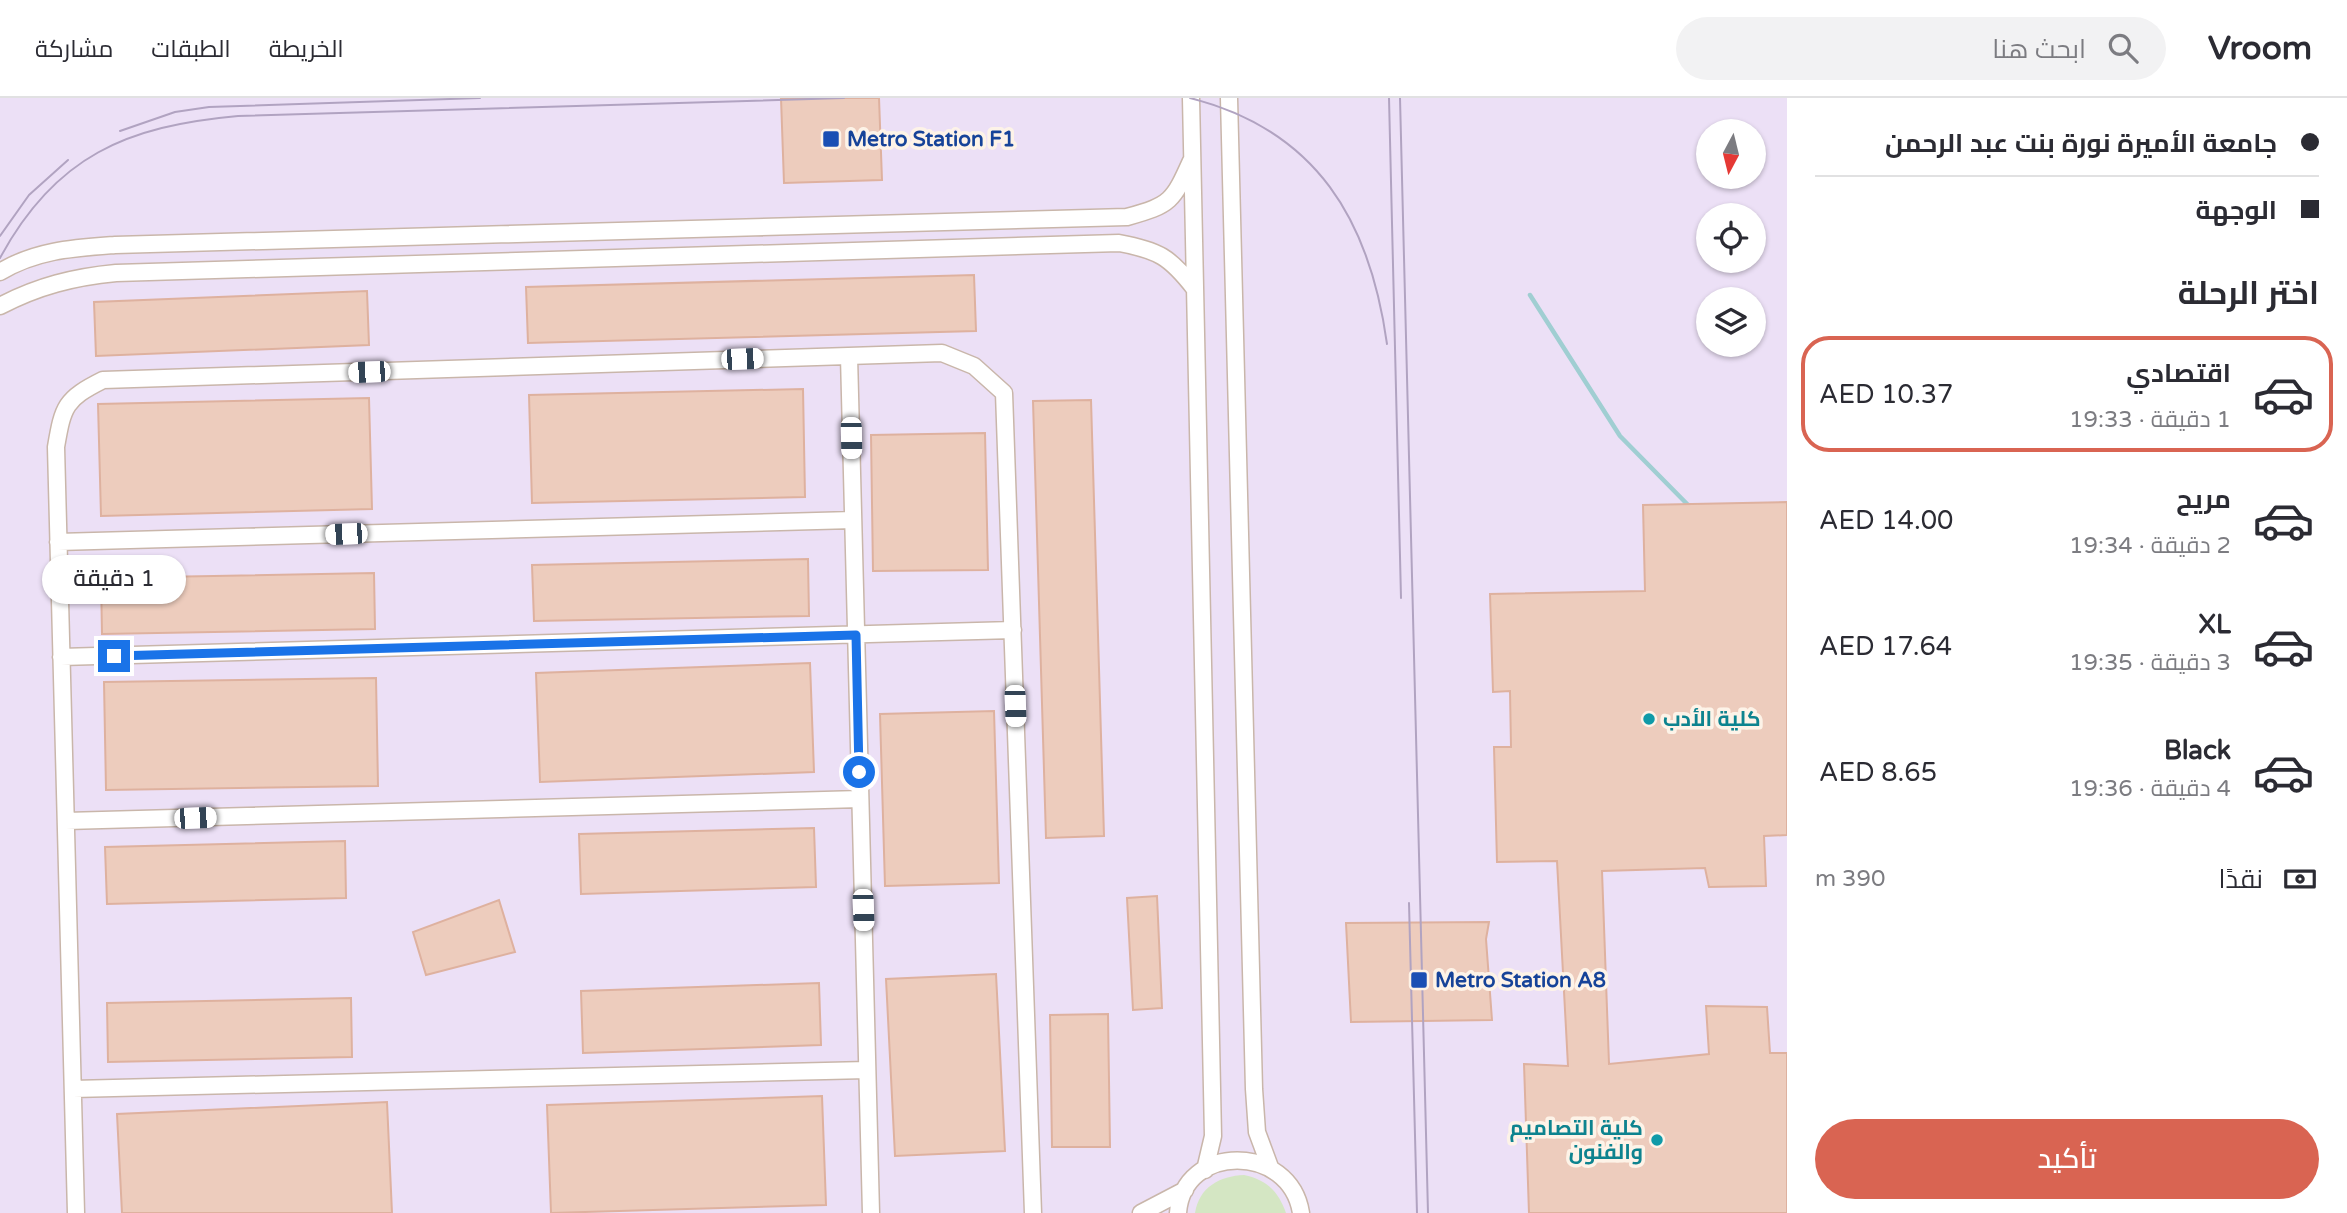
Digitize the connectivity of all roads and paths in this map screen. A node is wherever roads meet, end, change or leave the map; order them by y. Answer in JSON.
{"nodes":[{"id":1,"x":1191,"y":98,"type":"edge"},
{"id":2,"x":1229,"y":98,"type":"edge"},
{"id":3,"x":1191,"y":161,"type":"junction"},
{"id":4,"x":0,"y":272,"type":"edge"},
{"id":5,"x":1194,"y":288,"type":"junction"},
{"id":6,"x":0,"y":306,"type":"edge"},
{"id":7,"x":849,"y":356,"type":"junction"},
{"id":8,"x":853,"y":520,"type":"junction"},
{"id":9,"x":58,"y":542,"type":"junction"},
{"id":10,"x":1013,"y":630,"type":"junction"},
{"id":11,"x":856,"y":635,"type":"junction"},
{"id":12,"x":61,"y":657,"type":"junction"},
{"id":13,"x":860,"y":799,"type":"junction"},
{"id":14,"x":66,"y":821,"type":"junction"},
{"id":15,"x":867,"y":1070,"type":"junction"},
{"id":16,"x":73,"y":1089,"type":"junction"},
{"id":17,"x":1270,"y":1167,"type":"junction"},
{"id":18,"x":1205,"y":1170,"type":"junction"},
{"id":19,"x":1185,"y":1190,"type":"junction"},
{"id":20,"x":76,"y":1213,"type":"edge"},
{"id":21,"x":871,"y":1213,"type":"edge"},
{"id":22,"x":1033,"y":1213,"type":"edge"},
{"id":23,"x":1141,"y":1213,"type":"edge"},
{"id":24,"x":1178,"y":1213,"type":"edge"},
{"id":25,"x":1301,"y":1213,"type":"edge"}],
"edges":[{"from":1,"to":3,"type":"street"},
{"from":2,"to":17,"type":"street"},
{"from":3,"to":4,"type":"street"},
{"from":3,"to":5,"type":"street"},
{"from":5,"to":6,"type":"street"},
{"from":5,"to":18,"type":"street"},
{"from":7,"to":8,"type":"street"},
{"from":7,"to":9,"type":"street"},
{"from":7,"to":10,"type":"street"},
{"from":8,"to":9,"type":"street"},
{"from":8,"to":11,"type":"street"},
{"from":9,"to":12,"type":"street"},
{"from":10,"to":11,"type":"street"},
{"from":10,"to":22,"type":"street"},
{"from":11,"to":12,"type":"street"},
{"from":11,"to":13,"type":"street"},
{"from":12,"to":14,"type":"street"},
{"from":13,"to":14,"type":"street"},
{"from":13,"to":15,"type":"street"},
{"from":14,"to":16,"type":"street"},
{"from":15,"to":16,"type":"street"},
{"from":15,"to":21,"type":"street"},
{"from":16,"to":20,"type":"street"},
{"from":17,"to":18,"type":"street"},
{"from":17,"to":25,"type":"street"},
{"from":18,"to":19,"type":"street"},
{"from":19,"to":23,"type":"street"},
{"from":19,"to":24,"type":"street"}]}
